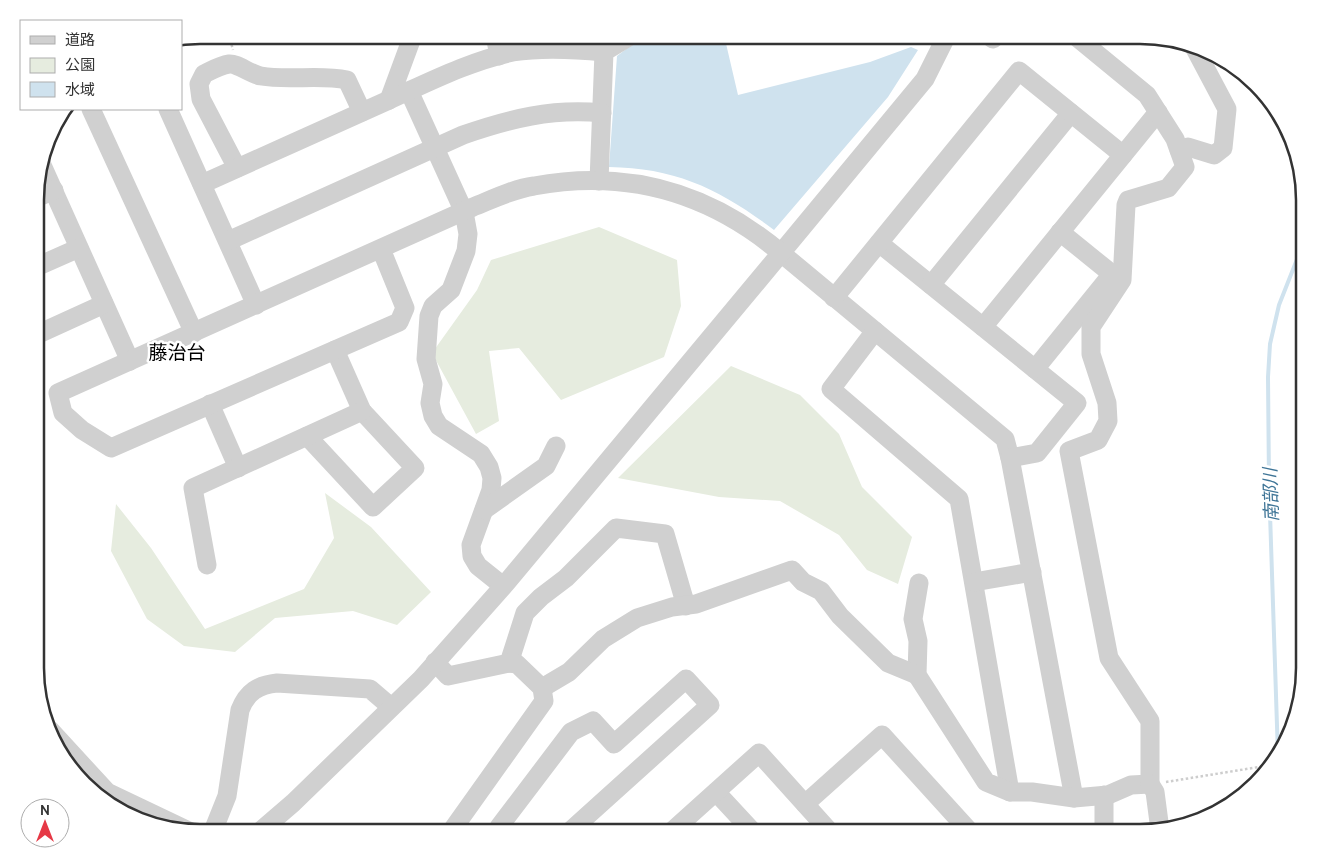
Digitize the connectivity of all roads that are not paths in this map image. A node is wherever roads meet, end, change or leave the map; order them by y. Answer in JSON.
{"nodes":[{"id":1,"x":411,"y":44,"type":"edge"},
{"id":2,"x":497,"y":44,"type":"edge"},
{"id":3,"x":550,"y":44,"type":"edge"},
{"id":4,"x":568,"y":44,"type":"edge"},
{"id":5,"x":617,"y":44,"type":"edge"},
{"id":6,"x":942,"y":44,"type":"edge"},
{"id":7,"x":1085,"y":44,"type":"edge"},
{"id":8,"x":604,"y":52,"type":"junction"},
{"id":9,"x":1198,"y":55,"type":"edge"},
{"id":10,"x":499,"y":56,"type":"junction"},
{"id":11,"x":409,"y":91,"type":"junction"},
{"id":12,"x":389,"y":100,"type":"junction"},
{"id":13,"x":168,"y":110,"type":"edge"},
{"id":14,"x":97,"y":111,"type":"edge"},
{"id":15,"x":362,"y":112,"type":"junction"},
{"id":16,"x":1158,"y":112,"type":"junction"},
{"id":17,"x":602,"y":113,"type":"junction"},
{"id":18,"x":1071,"y":113,"type":"junction"},
{"id":19,"x":435,"y":148,"type":"junction"},
{"id":20,"x":1179,"y":150,"type":"junction"},
{"id":21,"x":1123,"y":155,"type":"junction"},
{"id":22,"x":237,"y":168,"type":"junction"},
{"id":23,"x":46,"y":174,"type":"edge"},
{"id":24,"x":599,"y":181,"type":"junction"},
{"id":25,"x":202,"y":184,"type":"junction"},
{"id":26,"x":54,"y":190,"type":"junction"},
{"id":27,"x":44,"y":194,"type":"edge"},
{"id":28,"x":464,"y":212,"type":"junction"},
{"id":29,"x":1060,"y":232,"type":"junction"},
{"id":30,"x":228,"y":241,"type":"junction"},
{"id":31,"x":879,"y":243,"type":"junction"},
{"id":32,"x":79,"y":248,"type":"junction"},
{"id":33,"x":381,"y":249,"type":"junction"},
{"id":34,"x":781,"y":253,"type":"junction"},
{"id":35,"x":44,"y":264,"type":"edge"},
{"id":36,"x":931,"y":285,"type":"junction"},
{"id":37,"x":834,"y":298,"type":"junction"},
{"id":38,"x":104,"y":304,"type":"junction"},
{"id":39,"x":256,"y":305,"type":"junction"},
{"id":40,"x":983,"y":327,"type":"junction"},
{"id":41,"x":44,"y":331,"type":"edge"},
{"id":42,"x":875,"y":331,"type":"junction"},
{"id":43,"x":194,"y":333,"type":"junction"},
{"id":44,"x":335,"y":350,"type":"junction"},
{"id":45,"x":130,"y":361,"type":"junction"},
{"id":46,"x":1035,"y":369,"type":"junction"},
{"id":47,"x":210,"y":404,"type":"junction"},
{"id":48,"x":362,"y":411,"type":"junction"},
{"id":49,"x":307,"y":436,"type":"junction"},
{"id":50,"x":556,"y":446,"type":"dead end"},
{"id":51,"x":1010,"y":458,"type":"junction"},
{"id":52,"x":238,"y":468,"type":"junction"},
{"id":53,"x":484,"y":510,"type":"junction"},
{"id":54,"x":207,"y":565,"type":"dead end"},
{"id":55,"x":1032,"y":572,"type":"junction"},
{"id":56,"x":974,"y":582,"type":"junction"},
{"id":57,"x":919,"y":583,"type":"dead end"},
{"id":58,"x":503,"y":586,"type":"junction"},
{"id":59,"x":686,"y":606,"type":"junction"},
{"id":60,"x":435,"y":662,"type":"junction"},
{"id":61,"x":509,"y":663,"type":"junction"},
{"id":62,"x":917,"y":675,"type":"junction"},
{"id":63,"x":542,"y":688,"type":"junction"},
{"id":64,"x":391,"y":708,"type":"junction"},
{"id":65,"x":77,"y":764,"type":"edge"},
{"id":66,"x":1150,"y":784,"type":"junction"},
{"id":67,"x":716,"y":792,"type":"junction"},
{"id":68,"x":1010,"y":792,"type":"junction"},
{"id":69,"x":1104,"y":795,"type":"junction"},
{"id":70,"x":1074,"y":798,"type":"junction"},
{"id":71,"x":118,"y":800,"type":"edge"},
{"id":72,"x":805,"y":804,"type":"junction"},
{"id":73,"x":1159,"y":823,"type":"edge"},
{"id":74,"x":216,"y":824,"type":"edge"},
{"id":75,"x":268,"y":824,"type":"edge"},
{"id":76,"x":456,"y":824,"type":"edge"},
{"id":77,"x":501,"y":824,"type":"edge"},
{"id":78,"x":578,"y":824,"type":"edge"},
{"id":79,"x":682,"y":824,"type":"edge"},
{"id":80,"x":746,"y":824,"type":"edge"},
{"id":81,"x":823,"y":824,"type":"edge"},
{"id":82,"x":962,"y":824,"type":"edge"},
{"id":83,"x":1104,"y":824,"type":"edge"}],
"edges":[{"from":1,"to":12,"type":"street"},
{"from":2,"to":10,"type":"street"},
{"from":3,"to":10,"type":"street"},
{"from":4,"to":8,"type":"street"},
{"from":5,"to":8,"type":"street"},
{"from":6,"to":34,"type":"street"},
{"from":7,"to":16,"type":"street"},
{"from":8,"to":17,"type":"street"},
{"from":9,"to":20,"type":"street"},
{"from":10,"to":11,"type":"street"},
{"from":11,"to":12,"type":"street"},
{"from":11,"to":19,"type":"street"},
{"from":12,"to":15,"type":"street"},
{"from":13,"to":25,"type":"street"},
{"from":14,"to":43,"type":"street"},
{"from":15,"to":22,"type":"street"},
{"from":15,"to":22,"type":"street"},
{"from":16,"to":20,"type":"street"},
{"from":16,"to":21,"type":"street"},
{"from":17,"to":19,"type":"street"},
{"from":17,"to":24,"type":"street"},
{"from":18,"to":21,"type":"street"},
{"from":18,"to":31,"type":"street"},
{"from":18,"to":36,"type":"street"},
{"from":19,"to":28,"type":"street"},
{"from":19,"to":30,"type":"street"},
{"from":20,"to":66,"type":"street"},
{"from":21,"to":29,"type":"street"},
{"from":22,"to":25,"type":"street"},
{"from":23,"to":26,"type":"street"},
{"from":24,"to":28,"type":"street"},
{"from":24,"to":34,"type":"street"},
{"from":25,"to":30,"type":"street"},
{"from":26,"to":27,"type":"street"},
{"from":26,"to":32,"type":"street"},
{"from":28,"to":33,"type":"street"},
{"from":28,"to":53,"type":"street"},
{"from":29,"to":40,"type":"street"},
{"from":29,"to":46,"type":"street"},
{"from":30,"to":39,"type":"street"},
{"from":31,"to":36,"type":"street"},
{"from":31,"to":37,"type":"street"},
{"from":32,"to":35,"type":"street"},
{"from":32,"to":38,"type":"street"},
{"from":33,"to":39,"type":"street"},
{"from":33,"to":44,"type":"street"},
{"from":34,"to":37,"type":"street"},
{"from":34,"to":58,"type":"street"},
{"from":36,"to":40,"type":"street"},
{"from":37,"to":42,"type":"street"},
{"from":38,"to":41,"type":"street"},
{"from":38,"to":45,"type":"street"},
{"from":39,"to":43,"type":"street"},
{"from":40,"to":46,"type":"street"},
{"from":42,"to":51,"type":"street"},
{"from":42,"to":56,"type":"street"},
{"from":43,"to":45,"type":"street"},
{"from":44,"to":47,"type":"street"},
{"from":44,"to":48,"type":"street"},
{"from":45,"to":47,"type":"street"},
{"from":46,"to":51,"type":"street"},
{"from":47,"to":52,"type":"street"},
{"from":48,"to":49,"type":"street"},
{"from":48,"to":49,"type":"street"},
{"from":49,"to":52,"type":"street"},
{"from":50,"to":53,"type":"street"},
{"from":51,"to":55,"type":"street"},
{"from":52,"to":54,"type":"street"},
{"from":53,"to":58,"type":"street"},
{"from":55,"to":56,"type":"street"},
{"from":55,"to":70,"type":"street"},
{"from":56,"to":68,"type":"street"},
{"from":57,"to":62,"type":"street"},
{"from":58,"to":60,"type":"street"},
{"from":59,"to":61,"type":"street"},
{"from":59,"to":62,"type":"street"},
{"from":59,"to":63,"type":"street"},
{"from":60,"to":61,"type":"street"},
{"from":60,"to":64,"type":"street"},
{"from":61,"to":63,"type":"street"},
{"from":62,"to":68,"type":"street"},
{"from":63,"to":76,"type":"street"},
{"from":64,"to":74,"type":"street"},
{"from":64,"to":75,"type":"street"},
{"from":65,"to":71,"type":"street"},
{"from":66,"to":69,"type":"street"},
{"from":66,"to":73,"type":"street"},
{"from":67,"to":72,"type":"street"},
{"from":67,"to":79,"type":"street"},
{"from":67,"to":80,"type":"street"},
{"from":68,"to":70,"type":"street"},
{"from":69,"to":70,"type":"street"},
{"from":69,"to":83,"type":"street"},
{"from":72,"to":81,"type":"street"},
{"from":72,"to":82,"type":"street"},
{"from":77,"to":78,"type":"street"}]}
